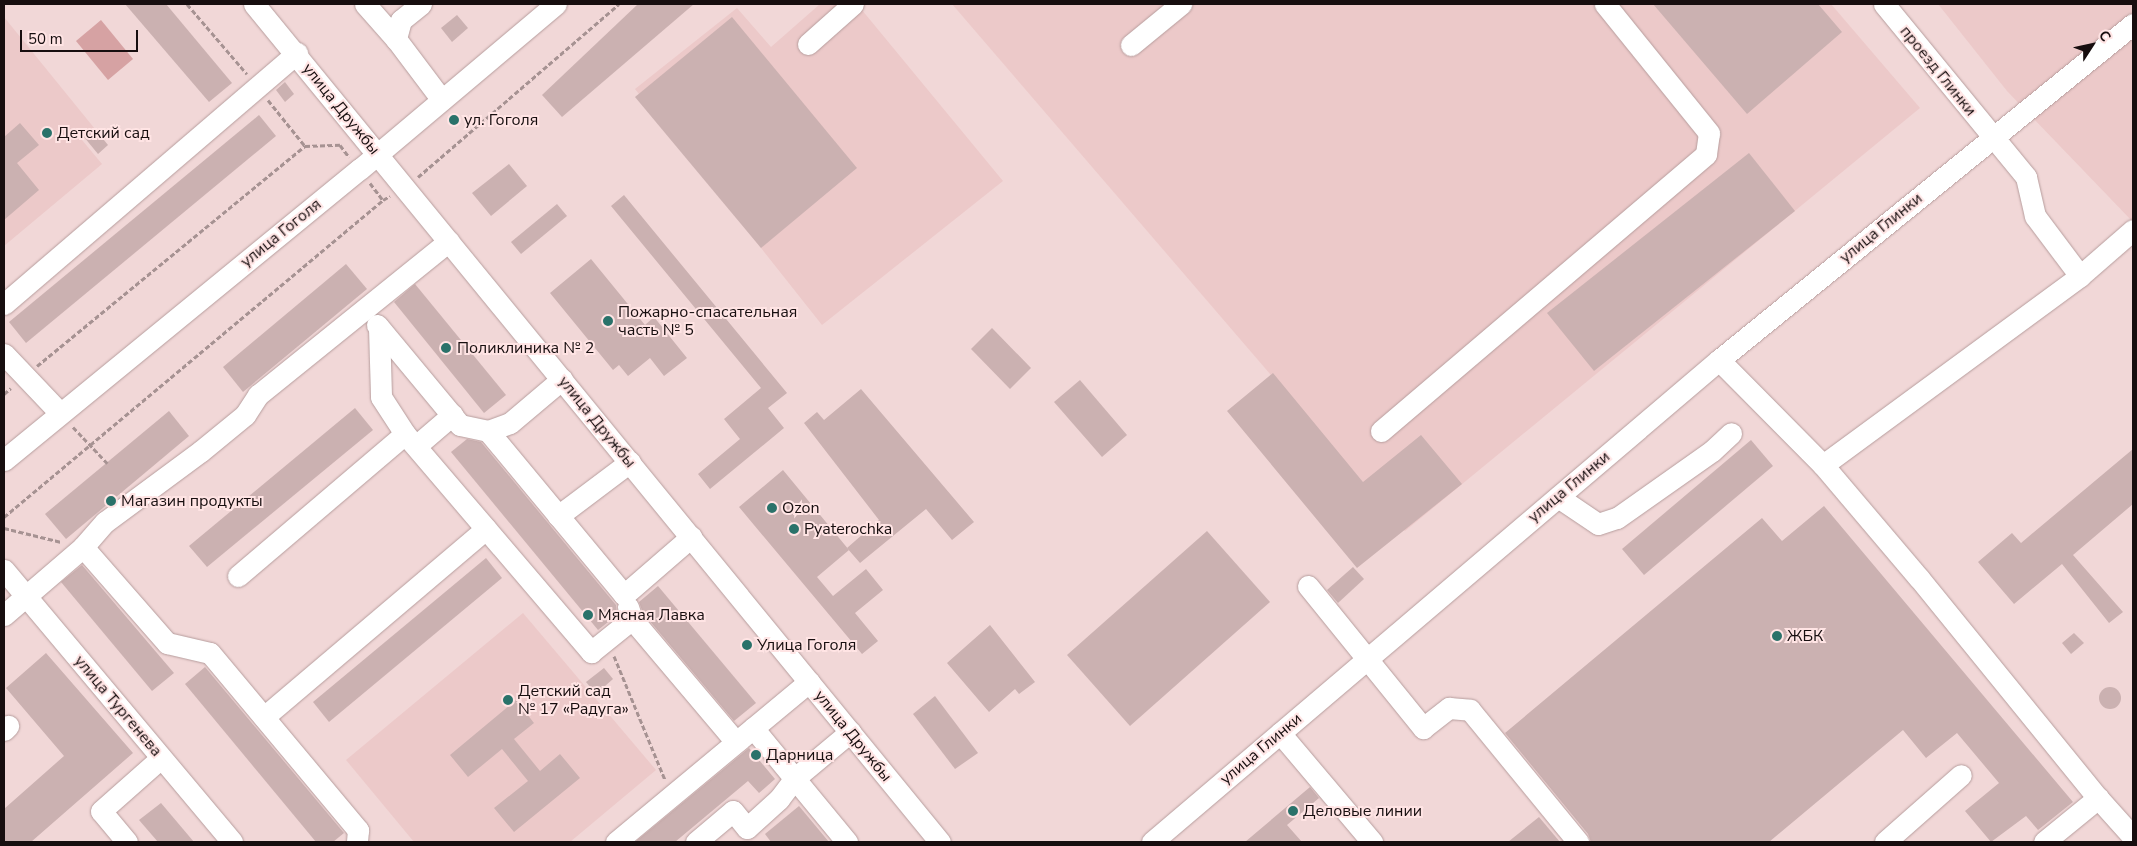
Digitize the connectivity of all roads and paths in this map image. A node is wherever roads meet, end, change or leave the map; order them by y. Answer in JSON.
{"nodes":[{"id":1,"x":187,"y":4,"type":"edge"},
{"id":2,"x":254,"y":4,"type":"edge"},
{"id":3,"x":365,"y":4,"type":"edge"},
{"id":4,"x":422,"y":4,"type":"edge"},
{"id":5,"x":619,"y":4,"type":"edge"},
{"id":6,"x":853,"y":4,"type":"edge"},
{"id":7,"x":1181,"y":4,"type":"edge"},
{"id":8,"x":1605,"y":4,"type":"edge"},
{"id":9,"x":1884,"y":4,"type":"edge"},
{"id":10,"x":545,"y":7,"type":"edge"},
{"id":11,"x":2133,"y":24,"type":"edge"},
{"id":12,"x":396,"y":39,"type":"junction"},
{"id":13,"x":808,"y":44,"type":"dead end"},
{"id":14,"x":1131,"y":45,"type":"dead end"},
{"id":15,"x":297,"y":54,"type":"junction"},
{"id":16,"x":258,"y":88,"type":"junction"},
{"id":17,"x":442,"y":100,"type":"junction"},
{"id":18,"x":1993,"y":138,"type":"junction"},
{"id":19,"x":305,"y":146,"type":"junction"},
{"id":20,"x":378,"y":154,"type":"junction"},
{"id":21,"x":360,"y":169,"type":"junction"},
{"id":22,"x":405,"y":187,"type":"junction"},
{"id":23,"x":383,"y":200,"type":"junction"},
{"id":24,"x":2133,"y":230,"type":"edge"},
{"id":25,"x":449,"y":241,"type":"junction"},
{"id":26,"x":2080,"y":276,"type":"junction"},
{"id":27,"x":4,"y":304,"type":"edge"},
{"id":28,"x":364,"y":310,"type":"junction"},
{"id":29,"x":380,"y":328,"type":"junction"},
{"id":30,"x":4,"y":354,"type":"edge"},
{"id":31,"x":1719,"y":360,"type":"junction"},
{"id":32,"x":25,"y":376,"type":"junction"},
{"id":33,"x":562,"y":378,"type":"junction"},
{"id":34,"x":4,"y":394,"type":"edge"},
{"id":35,"x":59,"y":412,"type":"junction"},
{"id":36,"x":452,"y":415,"type":"junction"},
{"id":37,"x":488,"y":431,"type":"junction"},
{"id":38,"x":1381,"y":431,"type":"dead end"},
{"id":39,"x":1731,"y":433,"type":"dead end"},
{"id":40,"x":411,"y":440,"type":"junction"},
{"id":41,"x":90,"y":445,"type":"junction"},
{"id":42,"x":4,"y":460,"type":"edge"},
{"id":43,"x":630,"y":462,"type":"junction"},
{"id":44,"x":107,"y":463,"type":"dead end"},
{"id":45,"x":1823,"y":465,"type":"junction"},
{"id":46,"x":1558,"y":497,"type":"junction"},
{"id":47,"x":558,"y":516,"type":"junction"},
{"id":48,"x":4,"y":517,"type":"edge"},
{"id":49,"x":4,"y":528,"type":"edge"},
{"id":50,"x":486,"y":529,"type":"junction"},
{"id":51,"x":691,"y":537,"type":"junction"},
{"id":52,"x":84,"y":547,"type":"junction"},
{"id":53,"x":4,"y":570,"type":"edge"},
{"id":54,"x":238,"y":576,"type":"dead end"},
{"id":55,"x":1308,"y":586,"type":"dead end"},
{"id":56,"x":624,"y":595,"type":"junction"},
{"id":57,"x":26,"y":596,"type":"junction"},
{"id":58,"x":4,"y":615,"type":"edge"},
{"id":59,"x":632,"y":619,"type":"junction"},
{"id":60,"x":608,"y":639,"type":"junction"},
{"id":61,"x":1368,"y":658,"type":"junction"},
{"id":62,"x":809,"y":682,"type":"junction"},
{"id":63,"x":264,"y":717,"type":"junction"},
{"id":64,"x":753,"y":728,"type":"junction"},
{"id":65,"x":850,"y":732,"type":"junction"},
{"id":66,"x":1280,"y":733,"type":"junction"},
{"id":67,"x":736,"y":742,"type":"junction"},
{"id":68,"x":161,"y":758,"type":"junction"},
{"id":69,"x":1961,"y":775,"type":"dead end"},
{"id":70,"x":795,"y":778,"type":"junction"},
{"id":71,"x":671,"y":796,"type":"junction"},
{"id":72,"x":2098,"y":798,"type":"junction"},
{"id":73,"x":751,"y":835,"type":"edge"},
{"id":74,"x":2133,"y":837,"type":"edge"},
{"id":75,"x":1163,"y":839,"type":"edge"},
{"id":76,"x":127,"y":842,"type":"edge"},
{"id":77,"x":232,"y":842,"type":"edge"},
{"id":78,"x":357,"y":842,"type":"edge"},
{"id":79,"x":616,"y":842,"type":"edge"},
{"id":80,"x":696,"y":842,"type":"edge"},
{"id":81,"x":847,"y":842,"type":"edge"},
{"id":82,"x":940,"y":842,"type":"edge"},
{"id":83,"x":1372,"y":842,"type":"edge"},
{"id":84,"x":1578,"y":842,"type":"edge"},
{"id":85,"x":1885,"y":842,"type":"edge"},
{"id":86,"x":2044,"y":842,"type":"edge"}],
"edges":[{"from":1,"to":16,"type":"path"},
{"from":2,"to":15,"type":"street","name":"улица Дружбы"},
{"from":3,"to":12,"type":"street"},
{"from":4,"to":12,"type":"street"},
{"from":5,"to":22,"type":"path"},
{"from":6,"to":13,"type":"street"},
{"from":7,"to":14,"type":"street"},
{"from":8,"to":38,"type":"street"},
{"from":9,"to":18,"type":"street","name":"проезд Глинки"},
{"from":10,"to":17,"type":"street","name":"улица Гоголя"},
{"from":11,"to":18,"type":"street","name":"улица Глинки"},
{"from":12,"to":17,"type":"street"},
{"from":15,"to":16,"type":"street"},
{"from":15,"to":20,"type":"street","name":"улица Дружбы"},
{"from":16,"to":19,"type":"path"},
{"from":16,"to":27,"type":"street"},
{"from":17,"to":20,"type":"street","name":"улица Гоголя"},
{"from":18,"to":26,"type":"street","name":"проезд Глинки"},
{"from":18,"to":31,"type":"street","name":"улица Глинки"},
{"from":19,"to":21,"type":"path"},
{"from":19,"to":32,"type":"path"},
{"from":20,"to":21,"type":"street","name":"улица Гоголя"},
{"from":20,"to":22,"type":"street","name":"улица Дружбы"},
{"from":21,"to":23,"type":"path"},
{"from":21,"to":35,"type":"street","name":"улица Гоголя"},
{"from":22,"to":23,"type":"path"},
{"from":22,"to":25,"type":"street","name":"улица Дружбы"},
{"from":23,"to":41,"type":"path"},
{"from":24,"to":26,"type":"street"},
{"from":25,"to":28,"type":"street"},
{"from":25,"to":33,"type":"street","name":"улица Дружбы"},
{"from":26,"to":45,"type":"street"},
{"from":28,"to":29,"type":"street"},
{"from":28,"to":52,"type":"street"},
{"from":29,"to":36,"type":"street"},
{"from":29,"to":40,"type":"street"},
{"from":30,"to":32,"type":"street"},
{"from":31,"to":45,"type":"street"},
{"from":31,"to":46,"type":"street","name":"улица Глинки"},
{"from":32,"to":34,"type":"path"},
{"from":32,"to":35,"type":"street"},
{"from":33,"to":37,"type":"street"},
{"from":33,"to":43,"type":"street","name":"улица Дружбы"},
{"from":35,"to":41,"type":"path"},
{"from":35,"to":42,"type":"street","name":"улица Гоголя"},
{"from":36,"to":37,"type":"street"},
{"from":36,"to":40,"type":"street"},
{"from":37,"to":47,"type":"street"},
{"from":39,"to":46,"type":"street"},
{"from":40,"to":50,"type":"street"},
{"from":40,"to":54,"type":"street"},
{"from":41,"to":44,"type":"path"},
{"from":41,"to":48,"type":"path"},
{"from":43,"to":47,"type":"street"},
{"from":43,"to":51,"type":"street","name":"улица Дружбы"},
{"from":45,"to":72,"type":"street"},
{"from":46,"to":61,"type":"street","name":"улица Глинки"},
{"from":47,"to":56,"type":"street"},
{"from":49,"to":52,"type":"path"},
{"from":50,"to":60,"type":"street"},
{"from":50,"to":63,"type":"street"},
{"from":51,"to":56,"type":"street"},
{"from":51,"to":62,"type":"street","name":"улица Дружбы"},
{"from":52,"to":57,"type":"street"},
{"from":52,"to":63,"type":"street"},
{"from":53,"to":57,"type":"street","name":"улица Тургенева"},
{"from":55,"to":61,"type":"street"},
{"from":56,"to":59,"type":"street"},
{"from":57,"to":58,"type":"street"},
{"from":57,"to":68,"type":"street","name":"улица Тургенева"},
{"from":59,"to":60,"type":"street"},
{"from":59,"to":67,"type":"street"},
{"from":60,"to":71,"type":"path"},
{"from":61,"to":66,"type":"street","name":"улица Глинки"},
{"from":61,"to":84,"type":"street"},
{"from":62,"to":64,"type":"street"},
{"from":62,"to":65,"type":"street","name":"улица Дружбы"},
{"from":63,"to":78,"type":"street"},
{"from":64,"to":67,"type":"street"},
{"from":64,"to":70,"type":"street"},
{"from":65,"to":70,"type":"street"},
{"from":65,"to":82,"type":"street","name":"улица Дружбы"},
{"from":66,"to":75,"type":"street","name":"улица Глинки"},
{"from":66,"to":83,"type":"street"},
{"from":67,"to":71,"type":"street"},
{"from":68,"to":76,"type":"street"},
{"from":68,"to":77,"type":"street","name":"улица Тургенева"},
{"from":69,"to":85,"type":"street"},
{"from":70,"to":73,"type":"street"},
{"from":70,"to":81,"type":"street"},
{"from":71,"to":79,"type":"street"},
{"from":72,"to":74,"type":"street"},
{"from":72,"to":86,"type":"street"},
{"from":73,"to":80,"type":"street"}]}
